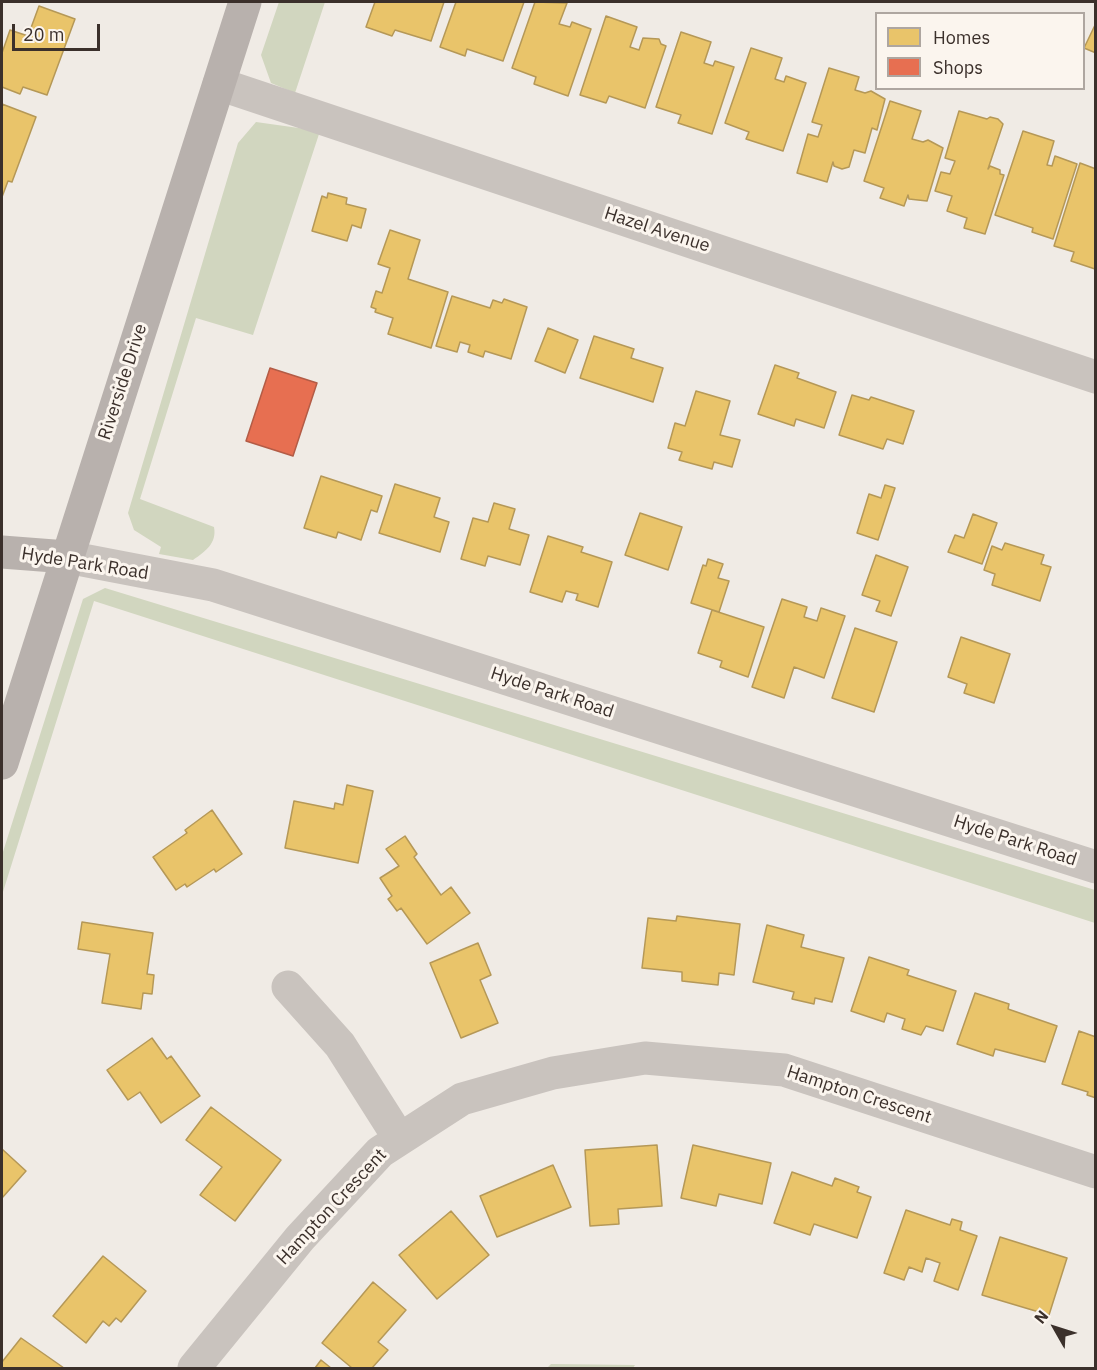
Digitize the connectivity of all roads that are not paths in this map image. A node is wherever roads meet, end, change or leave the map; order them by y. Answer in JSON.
{"nodes":[{"id":1,"x":245,"y":2,"type":"edge"},
{"id":2,"x":219,"y":84,"type":"junction"},
{"id":3,"x":1095,"y":377,"type":"edge"},
{"id":4,"x":2,"y":552,"type":"edge"},
{"id":5,"x":67,"y":557,"type":"junction"},
{"id":6,"x":2,"y":763,"type":"edge"},
{"id":7,"x":1095,"y":867,"type":"edge"},
{"id":8,"x":288,"y":987,"type":"dead end"},
{"id":9,"x":399,"y":1138,"type":"junction"},
{"id":10,"x":1095,"y":1172,"type":"edge"},
{"id":11,"x":194,"y":1368,"type":"edge"}],
"edges":[{"from":1,"to":2,"type":"main road","name":"Riverside Drive"},
{"from":2,"to":3,"type":"street","name":"Hazel Avenue"},
{"from":2,"to":5,"type":"main road","name":"Riverside Drive"},
{"from":4,"to":5,"type":"main road","name":"Hyde Park Road"},
{"from":5,"to":6,"type":"main road","name":"Riverside Drive"},
{"from":5,"to":7,"type":"street","name":"Hyde Park Road"},
{"from":8,"to":9,"type":"street"},
{"from":9,"to":10,"type":"street","name":"Hampton Crescent"},
{"from":9,"to":11,"type":"street","name":"Hampton Crescent"}]}
